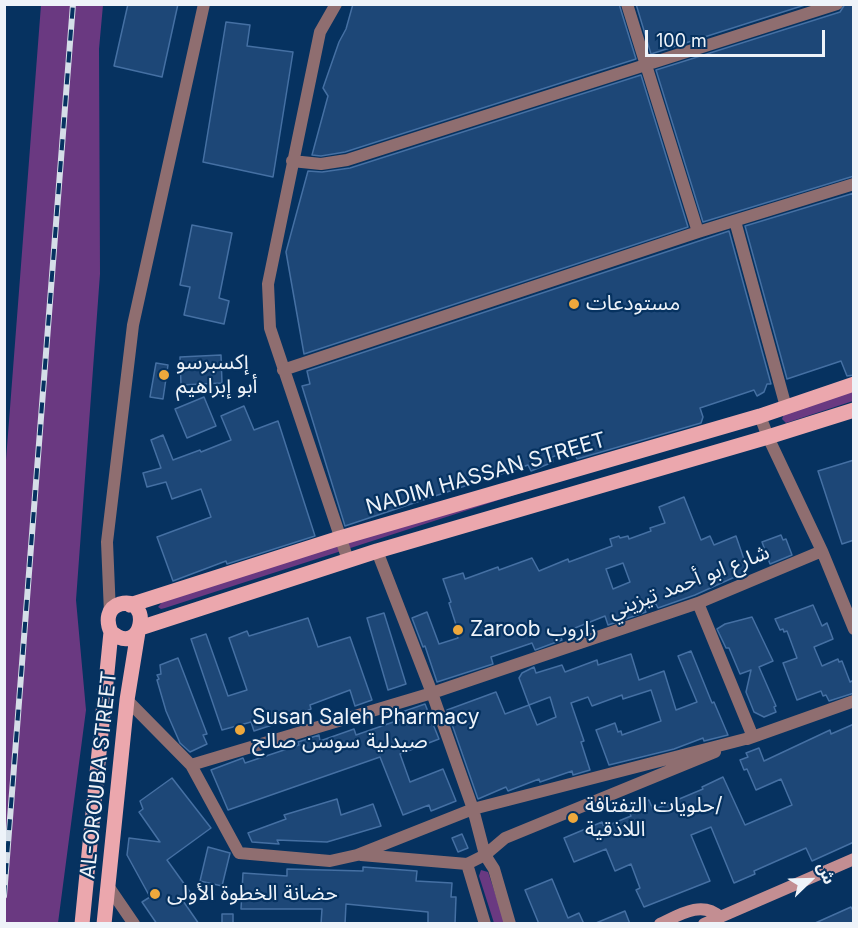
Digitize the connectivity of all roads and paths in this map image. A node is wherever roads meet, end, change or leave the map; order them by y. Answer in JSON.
{"nodes":[{"id":1,"x":204,"y":4,"type":"edge"},
{"id":2,"x":336,"y":4,"type":"edge"},
{"id":3,"x":627,"y":4,"type":"edge"},
{"id":4,"x":837,"y":4,"type":"edge"},
{"id":5,"x":646,"y":64,"type":"junction"},
{"id":6,"x":292,"y":161,"type":"junction"},
{"id":7,"x":854,"y":184,"type":"edge"},
{"id":8,"x":735,"y":221,"type":"junction"},
{"id":9,"x":698,"y":232,"type":"junction"},
{"id":10,"x":283,"y":370,"type":"junction"},
{"id":11,"x":854,"y":384,"type":"edge"},
{"id":12,"x":786,"y":407,"type":"junction"},
{"id":13,"x":854,"y":410,"type":"edge"},
{"id":14,"x":760,"y":416,"type":"junction"},
{"id":15,"x":768,"y":437,"type":"junction"},
{"id":16,"x":340,"y":538,"type":"junction"},
{"id":17,"x":377,"y":551,"type":"junction"},
{"id":18,"x":822,"y":551,"type":"junction"},
{"id":19,"x":348,"y":560,"type":"junction"},
{"id":20,"x":108,"y":581,"type":"junction"},
{"id":21,"x":698,"y":603,"type":"junction"},
{"id":22,"x":130,"y":604,"type":"junction"},
{"id":23,"x":110,"y":613,"type":"junction"},
{"id":24,"x":854,"y":628,"type":"edge"},
{"id":25,"x":139,"y":630,"type":"junction"},
{"id":26,"x":111,"y":632,"type":"junction"},
{"id":27,"x":432,"y":693,"type":"junction"},
{"id":28,"x":127,"y":700,"type":"junction"},
{"id":29,"x":854,"y":701,"type":"edge"},
{"id":30,"x":753,"y":737,"type":"junction"},
{"id":31,"x":191,"y":765,"type":"junction"},
{"id":32,"x":473,"y":809,"type":"junction"},
{"id":33,"x":357,"y":855,"type":"junction"},
{"id":34,"x":485,"y":855,"type":"junction"},
{"id":35,"x":854,"y":859,"type":"edge"},
{"id":36,"x":467,"y":864,"type":"junction"},
{"id":37,"x":108,"y":886,"type":"junction"},
{"id":38,"x":721,"y":920,"type":"edge"},
{"id":39,"x":82,"y":924,"type":"edge"},
{"id":40,"x":104,"y":924,"type":"edge"},
{"id":41,"x":134,"y":924,"type":"edge"},
{"id":42,"x":485,"y":924,"type":"edge"},
{"id":43,"x":510,"y":924,"type":"edge"},
{"id":44,"x":660,"y":924,"type":"edge"},
{"id":45,"x":704,"y":924,"type":"edge"}],
"edges":[{"from":1,"to":20,"type":"street"},
{"from":2,"to":6,"type":"street"},
{"from":3,"to":5,"type":"street"},
{"from":4,"to":5,"type":"street"},
{"from":5,"to":6,"type":"street"},
{"from":5,"to":9,"type":"street"},
{"from":6,"to":10,"type":"street"},
{"from":7,"to":8,"type":"street"},
{"from":8,"to":9,"type":"street"},
{"from":8,"to":12,"type":"street"},
{"from":9,"to":10,"type":"street"},
{"from":10,"to":16,"type":"street"},
{"from":11,"to":12,"type":"main road","name":"NADIM HASSAN STREET"},
{"from":12,"to":14,"type":"main road","name":"NADIM HASSAN STREET"},
{"from":13,"to":15,"type":"main road","name":"NADIM HASSAN STREET"},
{"from":14,"to":15,"type":"street"},
{"from":14,"to":16,"type":"main road","name":"NADIM HASSAN STREET"},
{"from":15,"to":17,"type":"main road","name":"NADIM HASSAN STREET"},
{"from":15,"to":18,"type":"street"},
{"from":16,"to":19,"type":"street"},
{"from":16,"to":22,"type":"main road","name":"NADIM HASSAN STREET"},
{"from":17,"to":19,"type":"main road","name":"NADIM HASSAN STREET"},
{"from":17,"to":27,"type":"street"},
{"from":18,"to":21,"type":"street","name":"شارع ابو أحمد تيزيني"},
{"from":18,"to":24,"type":"street"},
{"from":19,"to":25,"type":"main road","name":"NADIM HASSAN STREET"},
{"from":20,"to":22,"type":"street"},
{"from":20,"to":23,"type":"street"},
{"from":21,"to":27,"type":"street","name":"شارع ابو أحمد تيزيني"},
{"from":21,"to":30,"type":"street"},
{"from":22,"to":23,"type":"main road"},
{"from":22,"to":25,"type":"main road"},
{"from":23,"to":26,"type":"main road"},
{"from":25,"to":26,"type":"main road"},
{"from":25,"to":28,"type":"main road","name":"AL-OROUBA STREET"},
{"from":26,"to":39,"type":"main road","name":"AL-OROUBA STREET"},
{"from":27,"to":31,"type":"street","name":"شارع ابو أحمد تيزيني"},
{"from":27,"to":32,"type":"street"},
{"from":28,"to":31,"type":"street"},
{"from":28,"to":37,"type":"main road","name":"AL-OROUBA STREET"},
{"from":29,"to":30,"type":"street"},
{"from":30,"to":32,"type":"street"},
{"from":30,"to":34,"type":"street"},
{"from":31,"to":33,"type":"street"},
{"from":32,"to":33,"type":"street"},
{"from":32,"to":34,"type":"street"},
{"from":33,"to":36,"type":"street"},
{"from":34,"to":36,"type":"street"},
{"from":34,"to":43,"type":"street"},
{"from":35,"to":38,"type":"main road"},
{"from":36,"to":42,"type":"street"},
{"from":37,"to":40,"type":"main road","name":"AL-OROUBA STREET"},
{"from":37,"to":41,"type":"street"},
{"from":38,"to":44,"type":"main road"},
{"from":38,"to":45,"type":"main road"}]}
